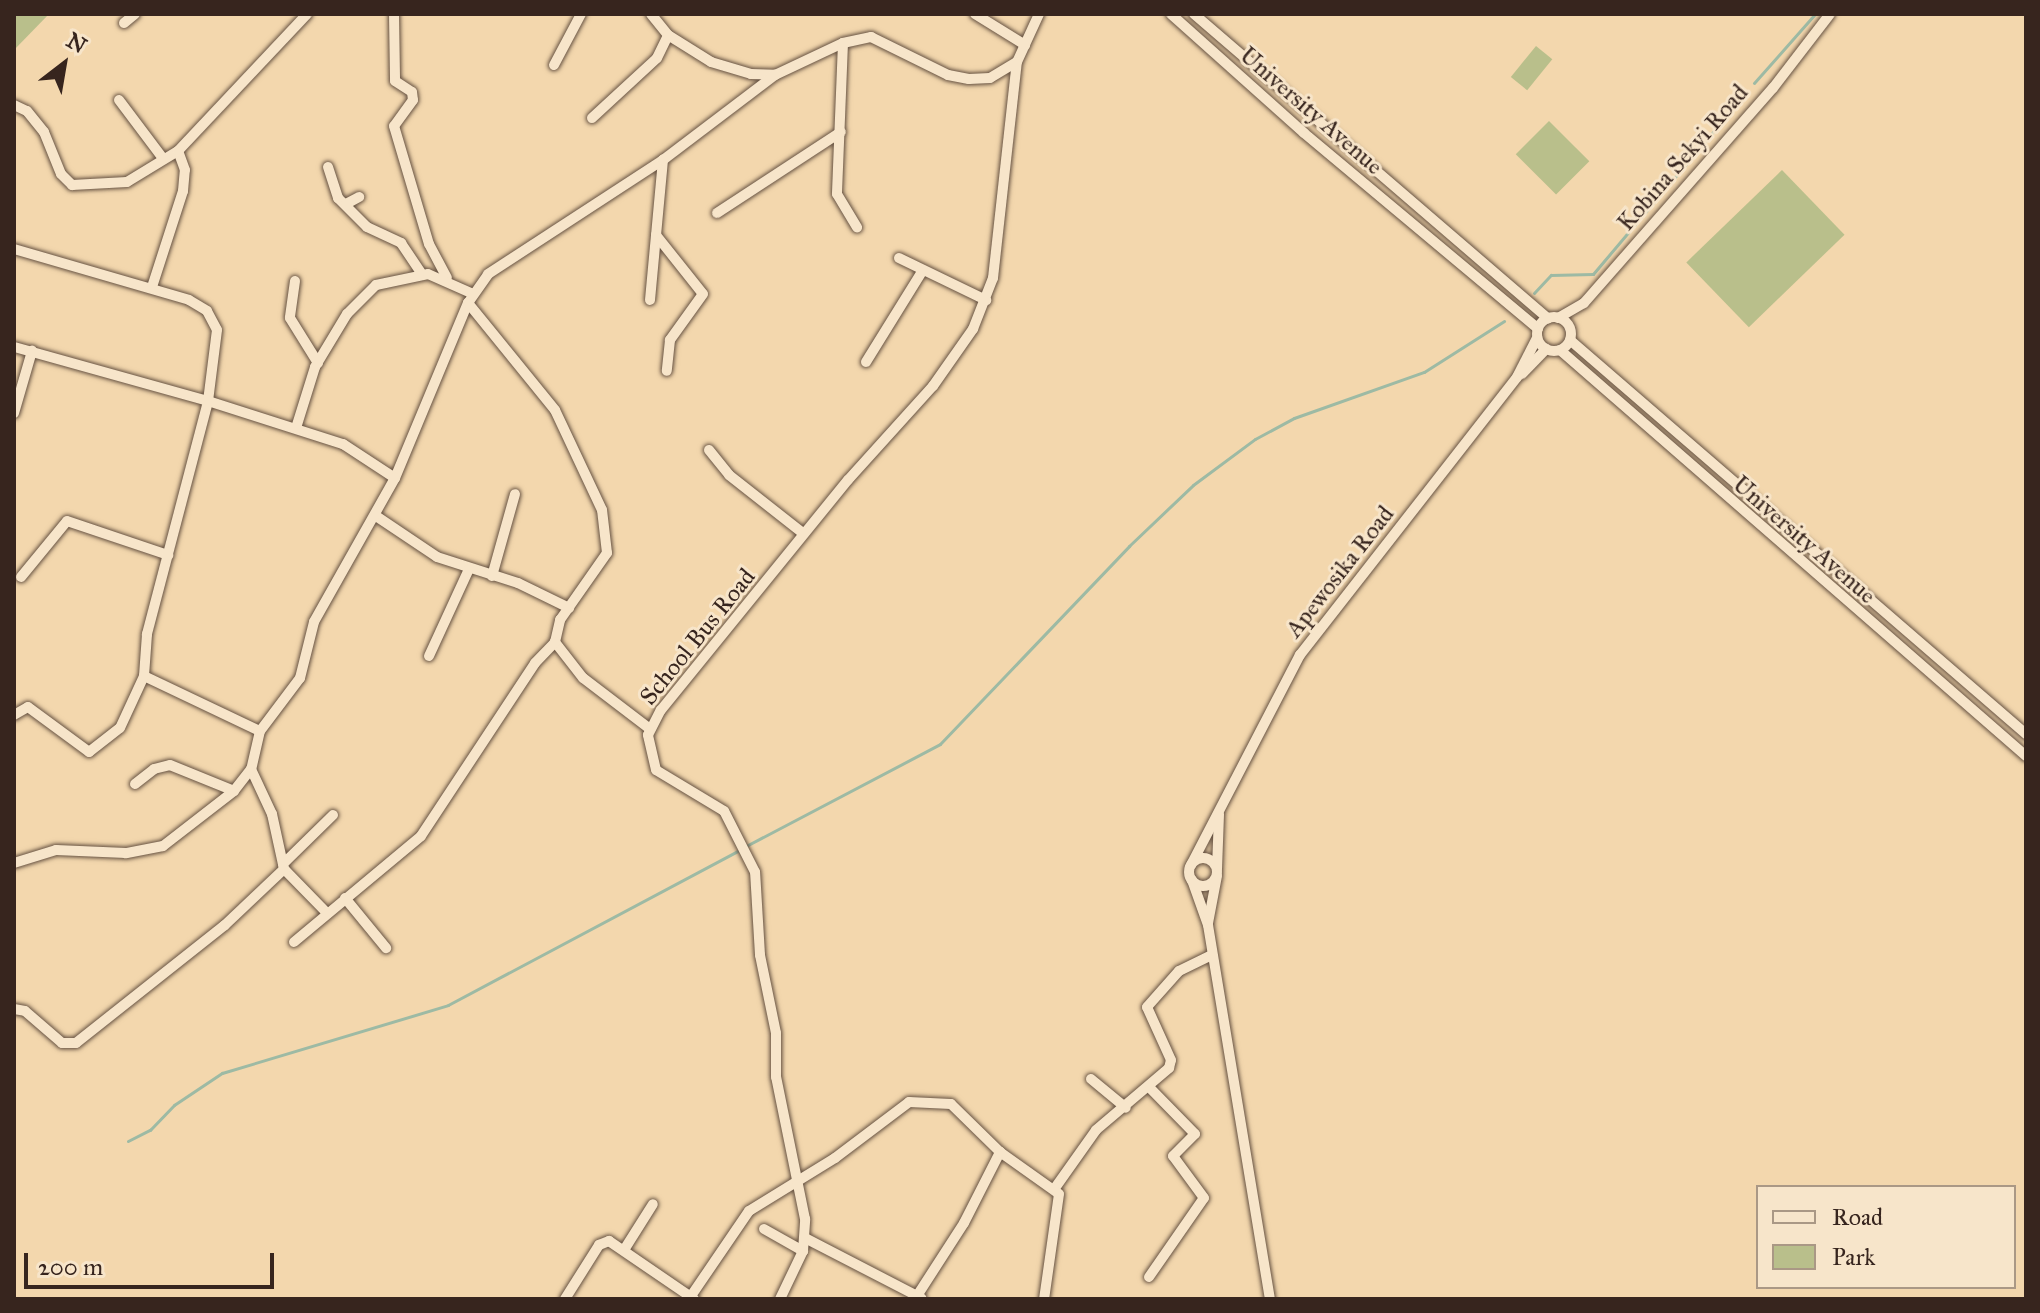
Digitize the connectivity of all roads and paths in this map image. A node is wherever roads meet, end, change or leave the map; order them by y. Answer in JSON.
{"nodes":[{"id":1,"x":135,"y":14,"type":"edge"},
{"id":2,"x":307,"y":14,"type":"edge"},
{"id":3,"x":394,"y":14,"type":"edge"},
{"id":4,"x":581,"y":14,"type":"edge"},
{"id":5,"x":651,"y":14,"type":"edge"},
{"id":6,"x":975,"y":14,"type":"edge"},
{"id":7,"x":1039,"y":14,"type":"edge"},
{"id":8,"x":1171,"y":14,"type":"edge"},
{"id":9,"x":1194,"y":14,"type":"edge"},
{"id":10,"x":1830,"y":14,"type":"edge"},
{"id":11,"x":124,"y":23,"type":"dead end"},
{"id":12,"x":668,"y":35,"type":"junction"},
{"id":13,"x":843,"y":43,"type":"junction"},
{"id":14,"x":1025,"y":45,"type":"junction"},
{"id":15,"x":1017,"y":62,"type":"junction"},
{"id":16,"x":554,"y":65,"type":"dead end"},
{"id":17,"x":775,"y":75,"type":"junction"},
{"id":18,"x":119,"y":100,"type":"dead end"},
{"id":19,"x":14,"y":105,"type":"edge"},
{"id":20,"x":592,"y":118,"type":"dead end"},
{"id":21,"x":841,"y":132,"type":"junction"},
{"id":22,"x":178,"y":151,"type":"junction"},
{"id":23,"x":162,"y":157,"type":"junction"},
{"id":24,"x":663,"y":160,"type":"junction"},
{"id":25,"x":328,"y":167,"type":"dead end"},
{"id":26,"x":359,"y":197,"type":"dead end"},
{"id":27,"x":346,"y":204,"type":"junction"},
{"id":28,"x":717,"y":213,"type":"dead end"},
{"id":29,"x":857,"y":227,"type":"dead end"},
{"id":30,"x":656,"y":235,"type":"junction"},
{"id":31,"x":14,"y":249,"type":"edge"},
{"id":32,"x":899,"y":258,"type":"dead end"},
{"id":33,"x":923,"y":270,"type":"junction"},
{"id":34,"x":422,"y":274,"type":"junction"},
{"id":35,"x":447,"y":278,"type":"junction"},
{"id":36,"x":295,"y":281,"type":"dead end"},
{"id":37,"x":152,"y":287,"type":"junction"},
{"id":38,"x":470,"y":298,"type":"junction"},
{"id":39,"x":650,"y":300,"type":"dead end"},
{"id":40,"x":986,"y":300,"type":"junction"},
{"id":41,"x":1584,"y":303,"type":"junction"},
{"id":42,"x":1553,"y":318,"type":"junction"},
{"id":43,"x":1569,"y":326,"type":"junction"},
{"id":44,"x":1538,"y":333,"type":"junction"},
{"id":45,"x":1570,"y":340,"type":"junction"},
{"id":46,"x":14,"y":347,"type":"edge"},
{"id":47,"x":1546,"y":349,"type":"junction"},
{"id":48,"x":1560,"y":350,"type":"junction"},
{"id":49,"x":32,"y":351,"type":"junction"},
{"id":50,"x":866,"y":362,"type":"dead end"},
{"id":51,"x":318,"y":363,"type":"junction"},
{"id":52,"x":667,"y":371,"type":"dead end"},
{"id":53,"x":1517,"y":377,"type":"junction"},
{"id":54,"x":208,"y":401,"type":"junction"},
{"id":55,"x":14,"y":413,"type":"edge"},
{"id":56,"x":296,"y":428,"type":"junction"},
{"id":57,"x":709,"y":450,"type":"dead end"},
{"id":58,"x":395,"y":478,"type":"junction"},
{"id":59,"x":515,"y":494,"type":"dead end"},
{"id":60,"x":376,"y":516,"type":"junction"},
{"id":61,"x":804,"y":534,"type":"junction"},
{"id":62,"x":168,"y":555,"type":"junction"},
{"id":63,"x":469,"y":569,"type":"junction"},
{"id":64,"x":492,"y":576,"type":"junction"},
{"id":65,"x":21,"y":577,"type":"dead end"},
{"id":66,"x":569,"y":608,"type":"junction"},
{"id":67,"x":555,"y":642,"type":"junction"},
{"id":68,"x":429,"y":656,"type":"dead end"},
{"id":69,"x":144,"y":676,"type":"junction"},
{"id":70,"x":14,"y":715,"type":"edge"},
{"id":71,"x":650,"y":729,"type":"junction"},
{"id":72,"x":260,"y":731,"type":"junction"},
{"id":73,"x":2026,"y":734,"type":"edge"},
{"id":74,"x":2026,"y":756,"type":"edge"},
{"id":75,"x":251,"y":769,"type":"junction"},
{"id":76,"x":135,"y":784,"type":"dead end"},
{"id":77,"x":234,"y":791,"type":"junction"},
{"id":78,"x":1220,"y":808,"type":"junction"},
{"id":79,"x":333,"y":815,"type":"dead end"},
{"id":80,"x":14,"y":863,"type":"edge"},
{"id":81,"x":1191,"y":865,"type":"junction"},
{"id":82,"x":283,"y":867,"type":"junction"},
{"id":83,"x":1217,"y":872,"type":"junction"},
{"id":84,"x":1192,"y":880,"type":"junction"},
{"id":85,"x":345,"y":898,"type":"junction"},
{"id":86,"x":327,"y":913,"type":"junction"},
{"id":87,"x":1208,"y":925,"type":"junction"},
{"id":88,"x":294,"y":942,"type":"dead end"},
{"id":89,"x":386,"y":948,"type":"dead end"},
{"id":90,"x":1212,"y":955,"type":"junction"},
{"id":91,"x":14,"y":1009,"type":"edge"},
{"id":92,"x":1091,"y":1079,"type":"dead end"},
{"id":93,"x":1150,"y":1088,"type":"junction"},
{"id":94,"x":1126,"y":1108,"type":"junction"},
{"id":95,"x":1000,"y":1152,"type":"junction"},
{"id":96,"x":797,"y":1180,"type":"junction"},
{"id":97,"x":1055,"y":1188,"type":"junction"},
{"id":98,"x":653,"y":1204,"type":"dead end"},
{"id":99,"x":764,"y":1229,"type":"dead end"},
{"id":100,"x":805,"y":1238,"type":"junction"},
{"id":101,"x":624,"y":1250,"type":"junction"},
{"id":102,"x":803,"y":1251,"type":"junction"},
{"id":103,"x":1149,"y":1277,"type":"dead end"},
{"id":104,"x":693,"y":1298,"type":"edge"},
{"id":105,"x":918,"y":1298,"type":"edge"},
{"id":106,"x":565,"y":1299,"type":"edge"},
{"id":107,"x":780,"y":1299,"type":"edge"},
{"id":108,"x":1044,"y":1299,"type":"edge"},
{"id":109,"x":1270,"y":1299,"type":"edge"}],
"edges":[{"from":1,"to":11,"type":"street"},
{"from":2,"to":22,"type":"street"},
{"from":3,"to":35,"type":"street"},
{"from":4,"to":16,"type":"street"},
{"from":5,"to":12,"type":"street"},
{"from":6,"to":14,"type":"street"},
{"from":7,"to":14,"type":"street","name":"School Bus Road"},
{"from":8,"to":44,"type":"street","name":"University Avenue"},
{"from":9,"to":42,"type":"street","name":"University Avenue"},
{"from":10,"to":41,"type":"street","name":"Kobina Sekyi Road"},
{"from":12,"to":17,"type":"street"},
{"from":12,"to":20,"type":"street"},
{"from":13,"to":15,"type":"street"},
{"from":13,"to":17,"type":"street"},
{"from":13,"to":21,"type":"street"},
{"from":14,"to":15,"type":"street","name":"School Bus Road"},
{"from":15,"to":40,"type":"street","name":"School Bus Road"},
{"from":17,"to":24,"type":"street"},
{"from":18,"to":23,"type":"street"},
{"from":19,"to":23,"type":"street"},
{"from":21,"to":28,"type":"street"},
{"from":21,"to":29,"type":"street"},
{"from":22,"to":23,"type":"street"},
{"from":22,"to":37,"type":"street"},
{"from":24,"to":30,"type":"street"},
{"from":24,"to":38,"type":"street"},
{"from":25,"to":27,"type":"street"},
{"from":26,"to":27,"type":"street"},
{"from":27,"to":34,"type":"street"},
{"from":30,"to":39,"type":"street"},
{"from":30,"to":52,"type":"street"},
{"from":31,"to":37,"type":"street"},
{"from":32,"to":33,"type":"street"},
{"from":33,"to":40,"type":"street"},
{"from":33,"to":50,"type":"street"},
{"from":34,"to":35,"type":"street"},
{"from":34,"to":51,"type":"street"},
{"from":35,"to":38,"type":"street"},
{"from":36,"to":51,"type":"street"},
{"from":37,"to":54,"type":"street"},
{"from":38,"to":58,"type":"street"},
{"from":38,"to":66,"type":"street"},
{"from":40,"to":61,"type":"street","name":"School Bus Road"},
{"from":41,"to":42,"type":"street","name":"Kobina Sekyi Road"},
{"from":41,"to":43,"type":"street"},
{"from":42,"to":43,"type":"street"},
{"from":42,"to":44,"type":"street"},
{"from":43,"to":45,"type":"street"},
{"from":44,"to":47,"type":"street"},
{"from":44,"to":53,"type":"street"},
{"from":45,"to":48,"type":"street"},
{"from":45,"to":73,"type":"street","name":"University Avenue"},
{"from":46,"to":49,"type":"street"},
{"from":47,"to":48,"type":"street"},
{"from":47,"to":53,"type":"street"},
{"from":48,"to":74,"type":"street","name":"University Avenue"},
{"from":49,"to":54,"type":"street"},
{"from":49,"to":55,"type":"street"},
{"from":51,"to":56,"type":"street"},
{"from":53,"to":78,"type":"street","name":"Apewosika Road"},
{"from":54,"to":56,"type":"street"},
{"from":54,"to":62,"type":"street"},
{"from":56,"to":58,"type":"street"},
{"from":57,"to":61,"type":"street"},
{"from":58,"to":60,"type":"street"},
{"from":59,"to":64,"type":"street"},
{"from":60,"to":63,"type":"street"},
{"from":60,"to":72,"type":"street"},
{"from":61,"to":71,"type":"street","name":"School Bus Road"},
{"from":62,"to":65,"type":"street"},
{"from":62,"to":69,"type":"street"},
{"from":63,"to":64,"type":"street"},
{"from":63,"to":68,"type":"street"},
{"from":64,"to":66,"type":"street"},
{"from":66,"to":67,"type":"street"},
{"from":67,"to":71,"type":"street"},
{"from":67,"to":85,"type":"street"},
{"from":69,"to":70,"type":"street"},
{"from":69,"to":72,"type":"street"},
{"from":71,"to":96,"type":"street","name":"School Bus Road"},
{"from":72,"to":75,"type":"street"},
{"from":75,"to":77,"type":"street"},
{"from":75,"to":82,"type":"street"},
{"from":76,"to":77,"type":"street"},
{"from":77,"to":80,"type":"street"},
{"from":78,"to":81,"type":"street","name":"Apewosika Road"},
{"from":78,"to":83,"type":"street","name":"Apewosika Road"},
{"from":79,"to":82,"type":"street"},
{"from":81,"to":83,"type":"street"},
{"from":81,"to":84,"type":"street"},
{"from":82,"to":86,"type":"street"},
{"from":82,"to":91,"type":"street"},
{"from":83,"to":84,"type":"street"},
{"from":83,"to":87,"type":"street","name":"Apewosika Road"},
{"from":84,"to":87,"type":"street","name":"Apewosika Road"},
{"from":85,"to":86,"type":"street"},
{"from":85,"to":89,"type":"street"},
{"from":86,"to":88,"type":"street"},
{"from":87,"to":90,"type":"street","name":"Apewosika Road"},
{"from":90,"to":93,"type":"street"},
{"from":90,"to":109,"type":"street","name":"Apewosika Road"},
{"from":92,"to":94,"type":"street"},
{"from":93,"to":94,"type":"street"},
{"from":93,"to":103,"type":"street"},
{"from":94,"to":97,"type":"street"},
{"from":95,"to":96,"type":"street"},
{"from":95,"to":97,"type":"street"},
{"from":95,"to":105,"type":"street"},
{"from":96,"to":100,"type":"street","name":"School Bus Road"},
{"from":96,"to":104,"type":"street"},
{"from":97,"to":108,"type":"street"},
{"from":98,"to":101,"type":"street"},
{"from":99,"to":102,"type":"street"},
{"from":100,"to":102,"type":"street","name":"School Bus Road"},
{"from":100,"to":105,"type":"street"},
{"from":101,"to":104,"type":"street"},
{"from":101,"to":106,"type":"street"},
{"from":102,"to":107,"type":"street","name":"School Bus Road"}]}
